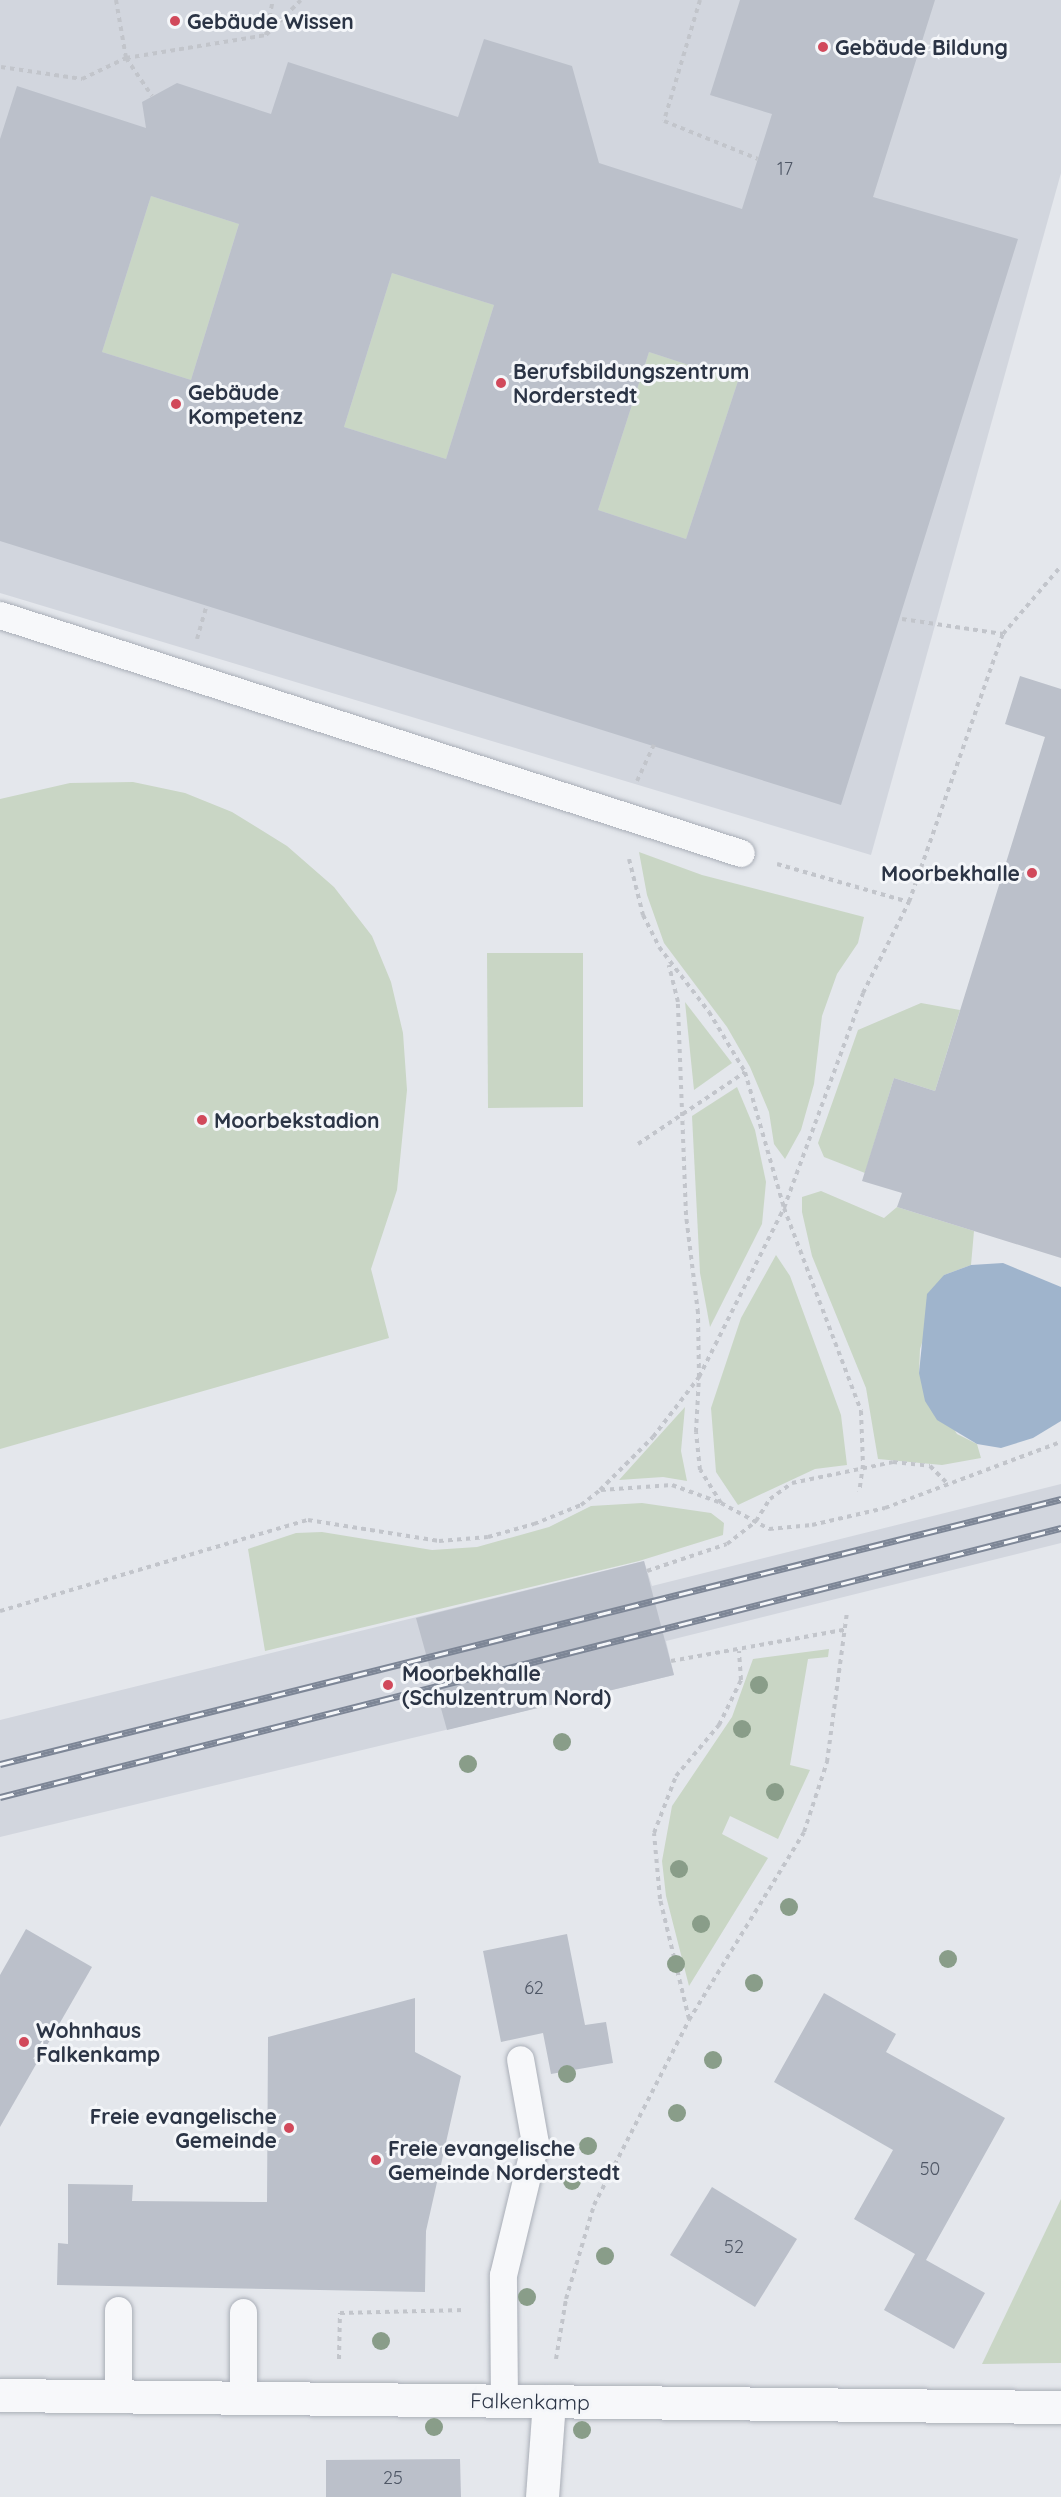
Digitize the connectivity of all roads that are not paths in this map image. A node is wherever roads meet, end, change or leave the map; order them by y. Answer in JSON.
{"nodes":[{"id":1,"x":0,"y":615,"type":"edge"},
{"id":2,"x":741,"y":854,"type":"road end"},
{"id":3,"x":520,"y":2059,"type":"dead end"},
{"id":4,"x":118,"y":2310,"type":"dead end"},
{"id":5,"x":243,"y":2312,"type":"dead end"},
{"id":6,"x":0,"y":2395,"type":"edge"},
{"id":7,"x":118,"y":2397,"type":"junction"},
{"id":8,"x":243,"y":2398,"type":"junction"},
{"id":9,"x":504,"y":2401,"type":"junction"},
{"id":10,"x":549,"y":2401,"type":"junction"},
{"id":11,"x":1061,"y":2407,"type":"edge"},
{"id":12,"x":542,"y":2497,"type":"edge"}],
"edges":[{"from":1,"to":2,"type":"lane"},
{"from":3,"to":9,"type":"lane"},
{"from":4,"to":7,"type":"lane"},
{"from":5,"to":8,"type":"lane"},
{"from":6,"to":7,"type":"street","name":"Falkenkamp"},
{"from":7,"to":8,"type":"street","name":"Falkenkamp"},
{"from":8,"to":9,"type":"street","name":"Falkenkamp"},
{"from":9,"to":10,"type":"street","name":"Falkenkamp"},
{"from":10,"to":11,"type":"street","name":"Falkenkamp"},
{"from":10,"to":12,"type":"street"}]}
